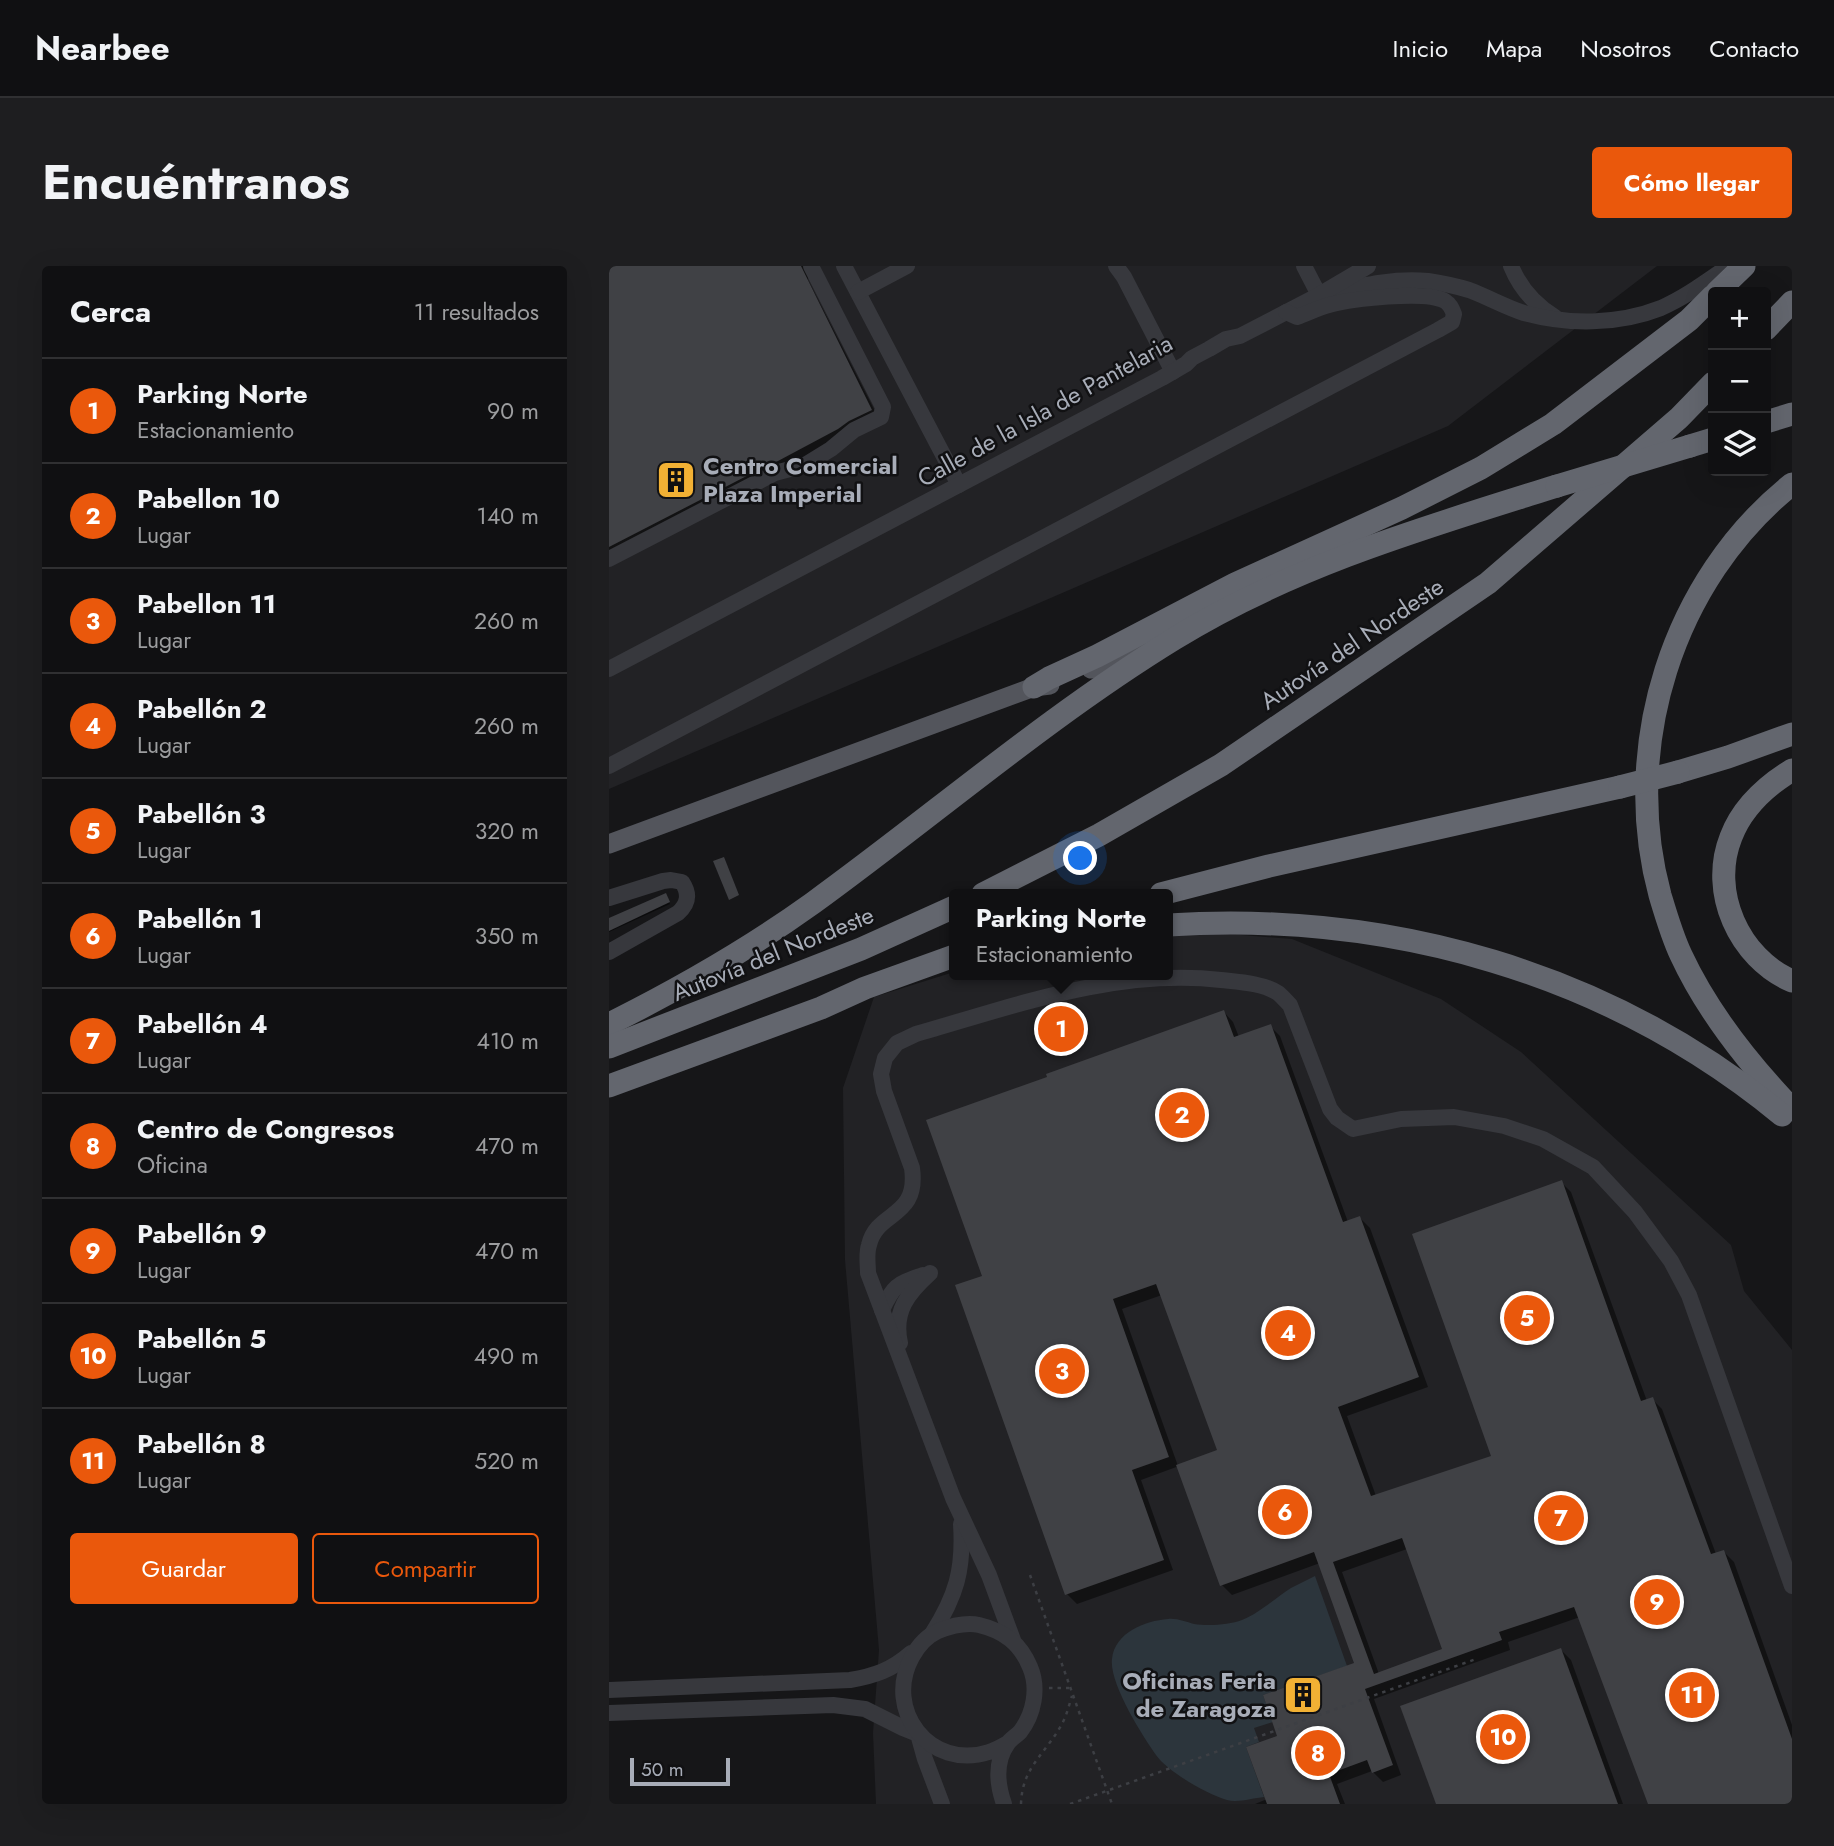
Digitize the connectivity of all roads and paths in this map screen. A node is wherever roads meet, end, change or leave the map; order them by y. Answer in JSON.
{"nodes":[{"id":1,"x":811,"y":266,"type":"edge"},
{"id":2,"x":844,"y":266,"type":"edge"},
{"id":3,"x":907,"y":266,"type":"edge"},
{"id":4,"x":1304,"y":266,"type":"edge"},
{"id":5,"x":1368,"y":266,"type":"edge"},
{"id":6,"x":1511,"y":266,"type":"edge"},
{"id":7,"x":1729,"y":266,"type":"edge"},
{"id":8,"x":1744,"y":266,"type":"edge"},
{"id":9,"x":1122,"y":270,"type":"edge"},
{"id":10,"x":1722,"y":287,"type":"edge"},
{"id":11,"x":858,"y":292,"type":"junction"},
{"id":12,"x":1319,"y":295,"type":"junction"},
{"id":13,"x":1708,"y":301,"type":"edge"},
{"id":14,"x":1792,"y":302,"type":"edge"},
{"id":15,"x":1286,"y":312,"type":"junction"},
{"id":16,"x":1560,"y":320,"type":"junction"},
{"id":17,"x":1771,"y":324,"type":"edge"},
{"id":18,"x":1180,"y":368,"type":"junction"},
{"id":19,"x":1708,"y":388,"type":"edge"},
{"id":20,"x":1792,"y":414,"type":"edge"},
{"id":21,"x":1771,"y":420,"type":"edge"},
{"id":22,"x":1708,"y":441,"type":"edge"},
{"id":23,"x":1792,"y":484,"type":"edge"},
{"id":24,"x":959,"y":485,"type":"junction"},
{"id":25,"x":609,"y":559,"type":"edge"},
{"id":26,"x":1175,"y":638,"type":"junction"},
{"id":27,"x":609,"y":670,"type":"edge"},
{"id":28,"x":1034,"y":687,"type":"junction"},
{"id":29,"x":1792,"y":734,"type":"edge"},
{"id":30,"x":609,"y":766,"type":"edge"},
{"id":31,"x":1792,"y":770,"type":"edge"},
{"id":32,"x":609,"y":844,"type":"edge"},
{"id":33,"x":993,"y":889,"type":"edge"},
{"id":34,"x":1173,"y":891,"type":"edge"},
{"id":35,"x":609,"y":898,"type":"edge"},
{"id":36,"x":949,"y":909,"type":"edge"},
{"id":37,"x":1173,"y":925,"type":"edge"},
{"id":38,"x":609,"y":952,"type":"edge"},
{"id":39,"x":949,"y":958,"type":"edge"},
{"id":40,"x":949,"y":970,"type":"edge"},
{"id":41,"x":1173,"y":978,"type":"edge"},
{"id":42,"x":1142,"y":980,"type":"edge"},
{"id":43,"x":1792,"y":981,"type":"edge"},
{"id":44,"x":821,"y":1008,"type":"junction"},
{"id":45,"x":609,"y":1024,"type":"edge"},
{"id":46,"x":609,"y":1047,"type":"edge"},
{"id":47,"x":609,"y":1086,"type":"edge"},
{"id":48,"x":1792,"y":1109,"type":"edge"},
{"id":49,"x":1792,"y":1124,"type":"edge"},
{"id":50,"x":868,"y":1256,"type":"junction"},
{"id":51,"x":899,"y":1284,"type":"junction"},
{"id":52,"x":882,"y":1310,"type":"junction"},
{"id":53,"x":906,"y":1373,"type":"junction"},
{"id":54,"x":953,"y":1498,"type":"junction"},
{"id":55,"x":1030,"y":1574,"type":"dead end"},
{"id":56,"x":1792,"y":1586,"type":"edge"},
{"id":57,"x":932,"y":1634,"type":"junction"},
{"id":58,"x":1013,"y":1640,"type":"junction"},
{"id":59,"x":916,"y":1649,"type":"junction"},
{"id":60,"x":1476,"y":1659,"type":"dead end"},
{"id":61,"x":1035,"y":1688,"type":"junction"},
{"id":62,"x":1069,"y":1688,"type":"junction"},
{"id":63,"x":609,"y":1690,"type":"edge"},
{"id":64,"x":1072,"y":1696,"type":"junction"},
{"id":65,"x":609,"y":1713,"type":"edge"},
{"id":66,"x":918,"y":1734,"type":"junction"},
{"id":67,"x":1008,"y":1743,"type":"junction"},
{"id":68,"x":942,"y":1804,"type":"edge"},
{"id":69,"x":1004,"y":1804,"type":"edge"},
{"id":70,"x":1021,"y":1804,"type":"edge"},
{"id":71,"x":1070,"y":1804,"type":"edge"},
{"id":72,"x":1112,"y":1804,"type":"edge"}],
"edges":[{"from":1,"to":25,"type":"lane"},
{"from":2,"to":11,"type":"lane"},
{"from":3,"to":11,"type":"lane"},
{"from":4,"to":12,"type":"lane"},
{"from":5,"to":12,"type":"lane"},
{"from":6,"to":16,"type":"lane"},
{"from":7,"to":16,"type":"lane"},
{"from":8,"to":10,"type":"highway"},
{"from":9,"to":18,"type":"lane"},
{"from":11,"to":24,"type":"lane"},
{"from":12,"to":15,"type":"lane","name":"Calle de la Isla de Pantelaria"},
{"from":12,"to":16,"type":"lane"},
{"from":13,"to":28,"type":"highway"},
{"from":14,"to":17,"type":"highway"},
{"from":15,"to":18,"type":"lane","name":"Calle de la Isla de Pantelaria"},
{"from":15,"to":30,"type":"lane"},
{"from":18,"to":24,"type":"lane","name":"Calle de la Isla de Pantelaria"},
{"from":19,"to":33,"type":"highway","name":"Autovía del Nordeste"},
{"from":20,"to":21,"type":"highway"},
{"from":22,"to":26,"type":"highway","bridge":true},
{"from":23,"to":48,"type":"highway"},
{"from":24,"to":27,"type":"lane","name":"Calle de la Isla de Pantelaria"},
{"from":26,"to":28,"type":"main road"},
{"from":26,"to":45,"type":"highway"},
{"from":28,"to":32,"type":"main road"},
{"from":29,"to":34,"type":"highway","bridge":true},
{"from":31,"to":43,"type":"highway"},
{"from":35,"to":38,"type":"lane"},
{"from":36,"to":46,"type":"highway","name":"Autovía del Nordeste"},
{"from":37,"to":49,"type":"highway"},
{"from":39,"to":44,"type":"highway"},
{"from":40,"to":44,"type":"highway"},
{"from":41,"to":56,"type":"lane"},
{"from":42,"to":50,"type":"lane"},
{"from":44,"to":47,"type":"highway"},
{"from":50,"to":51,"type":"lane"},
{"from":50,"to":52,"type":"lane"},
{"from":51,"to":52,"type":"lane"},
{"from":51,"to":53,"type":"lane"},
{"from":52,"to":53,"type":"lane"},
{"from":53,"to":54,"type":"lane"},
{"from":54,"to":57,"type":"lane"},
{"from":54,"to":58,"type":"lane"},
{"from":55,"to":62,"type":"path"},
{"from":57,"to":58,"type":"lane"},
{"from":57,"to":59,"type":"lane"},
{"from":58,"to":61,"type":"lane"},
{"from":59,"to":63,"type":"lane"},
{"from":59,"to":66,"type":"lane"},
{"from":60,"to":71,"type":"path","bridge":true},
{"from":61,"to":62,"type":"path"},
{"from":61,"to":67,"type":"lane"},
{"from":62,"to":64,"type":"path"},
{"from":64,"to":70,"type":"path"},
{"from":64,"to":72,"type":"path"},
{"from":65,"to":66,"type":"lane"},
{"from":66,"to":67,"type":"lane"},
{"from":66,"to":68,"type":"lane"},
{"from":67,"to":69,"type":"lane"}]}
